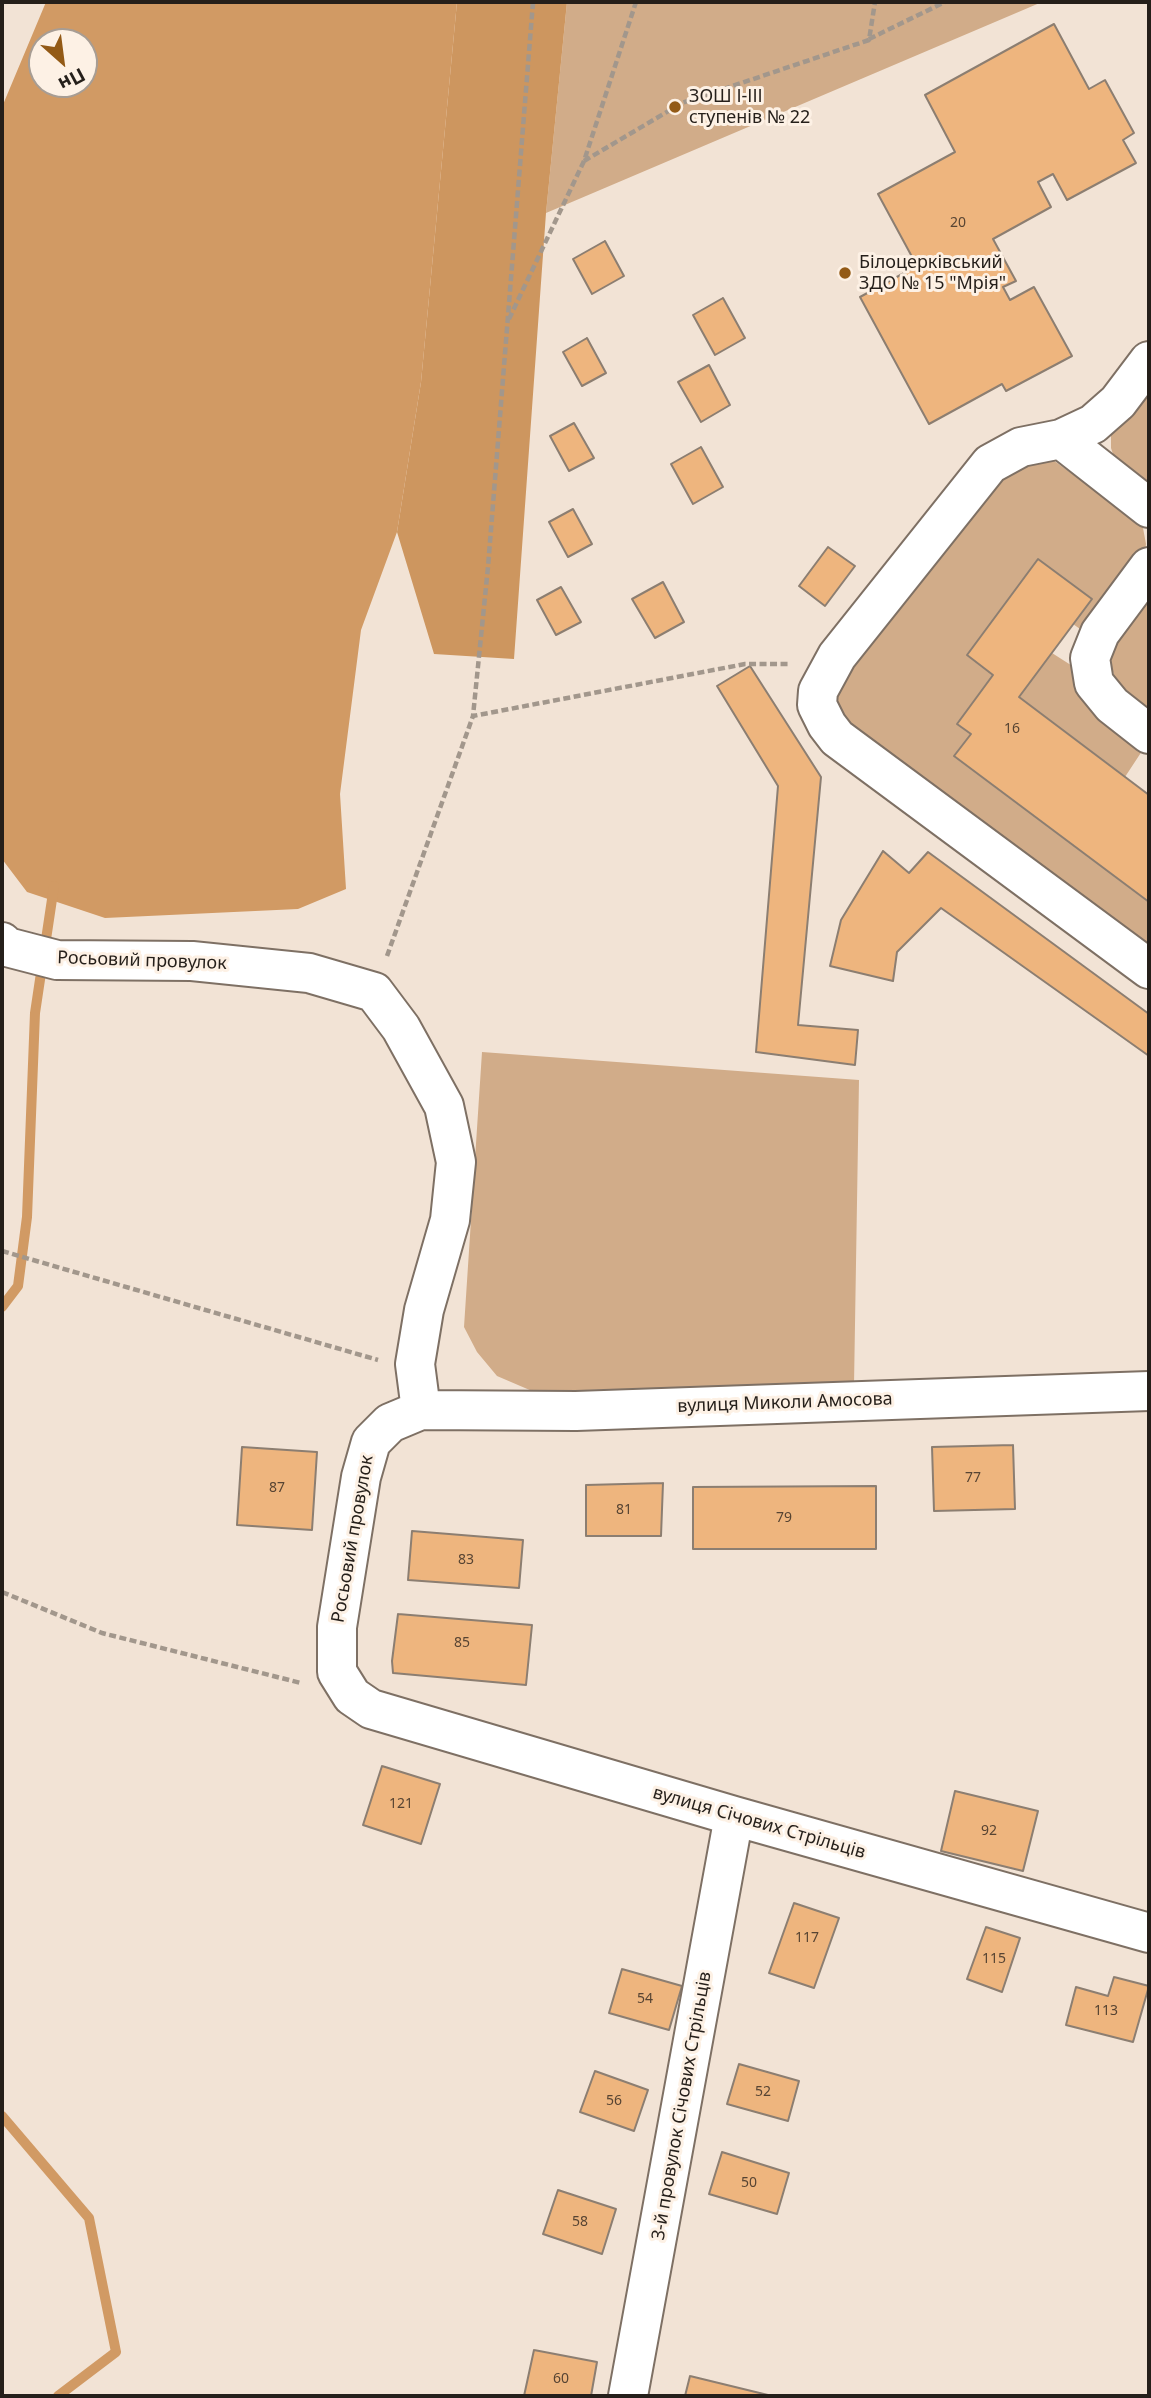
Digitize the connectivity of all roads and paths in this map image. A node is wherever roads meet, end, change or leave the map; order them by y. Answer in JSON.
{"nodes":[{"id":1,"x":533,"y":2,"type":"edge"},
{"id":2,"x":636,"y":2,"type":"edge"},
{"id":3,"x":875,"y":2,"type":"edge"},
{"id":4,"x":945,"y":2,"type":"edge"},
{"id":5,"x":869,"y":40,"type":"junction"},
{"id":6,"x":584,"y":161,"type":"junction"},
{"id":7,"x":508,"y":322,"type":"junction"},
{"id":8,"x":1149,"y":361,"type":"edge"},
{"id":9,"x":1061,"y":439,"type":"junction"},
{"id":10,"x":1149,"y":508,"type":"edge"},
{"id":11,"x":1149,"y":567,"type":"edge"},
{"id":12,"x":832,"y":664,"type":"junction"},
{"id":13,"x":473,"y":716,"type":"junction"},
{"id":14,"x":1149,"y":734,"type":"edge"},
{"id":15,"x":10,"y":946,"type":"edge"},
{"id":16,"x":1149,"y":969,"type":"edge"},
{"id":17,"x":374,"y":992,"type":"junction"},
{"id":18,"x":2,"y":1251,"type":"edge"},
{"id":19,"x":416,"y":1371,"type":"junction"},
{"id":20,"x":1149,"y":1391,"type":"edge"},
{"id":21,"x":421,"y":1410,"type":"junction"},
{"id":22,"x":2,"y":1592,"type":"edge"},
{"id":23,"x":361,"y":1703,"type":"junction"},
{"id":24,"x":734,"y":1816,"type":"junction"},
{"id":25,"x":1149,"y":1933,"type":"edge"},
{"id":26,"x":628,"y":2396,"type":"edge"}],
"edges":[{"from":1,"to":7,"type":"path"},
{"from":2,"to":6,"type":"path"},
{"from":3,"to":5,"type":"path"},
{"from":4,"to":5,"type":"path"},
{"from":5,"to":6,"type":"path"},
{"from":6,"to":7,"type":"path"},
{"from":7,"to":13,"type":"path"},
{"from":8,"to":9,"type":"street"},
{"from":9,"to":10,"type":"street"},
{"from":9,"to":12,"type":"street"},
{"from":11,"to":14,"type":"street"},
{"from":12,"to":13,"type":"path"},
{"from":12,"to":16,"type":"street"},
{"from":13,"to":17,"type":"path"},
{"from":15,"to":17,"type":"street","name":"Росьовий провулок"},
{"from":17,"to":19,"type":"street"},
{"from":18,"to":19,"type":"path"},
{"from":19,"to":21,"type":"street"},
{"from":20,"to":21,"type":"street","name":"вулиця Миколи Амосова"},
{"from":21,"to":23,"type":"street","name":"Росьовий провулок"},
{"from":22,"to":23,"type":"path"},
{"from":23,"to":24,"type":"street","name":"вулиця Січових Стрільців"},
{"from":24,"to":25,"type":"street","name":"вулиця Січових Стрільців"},
{"from":24,"to":26,"type":"street","name":"3-й провулок Січових Стрільців"}]}
